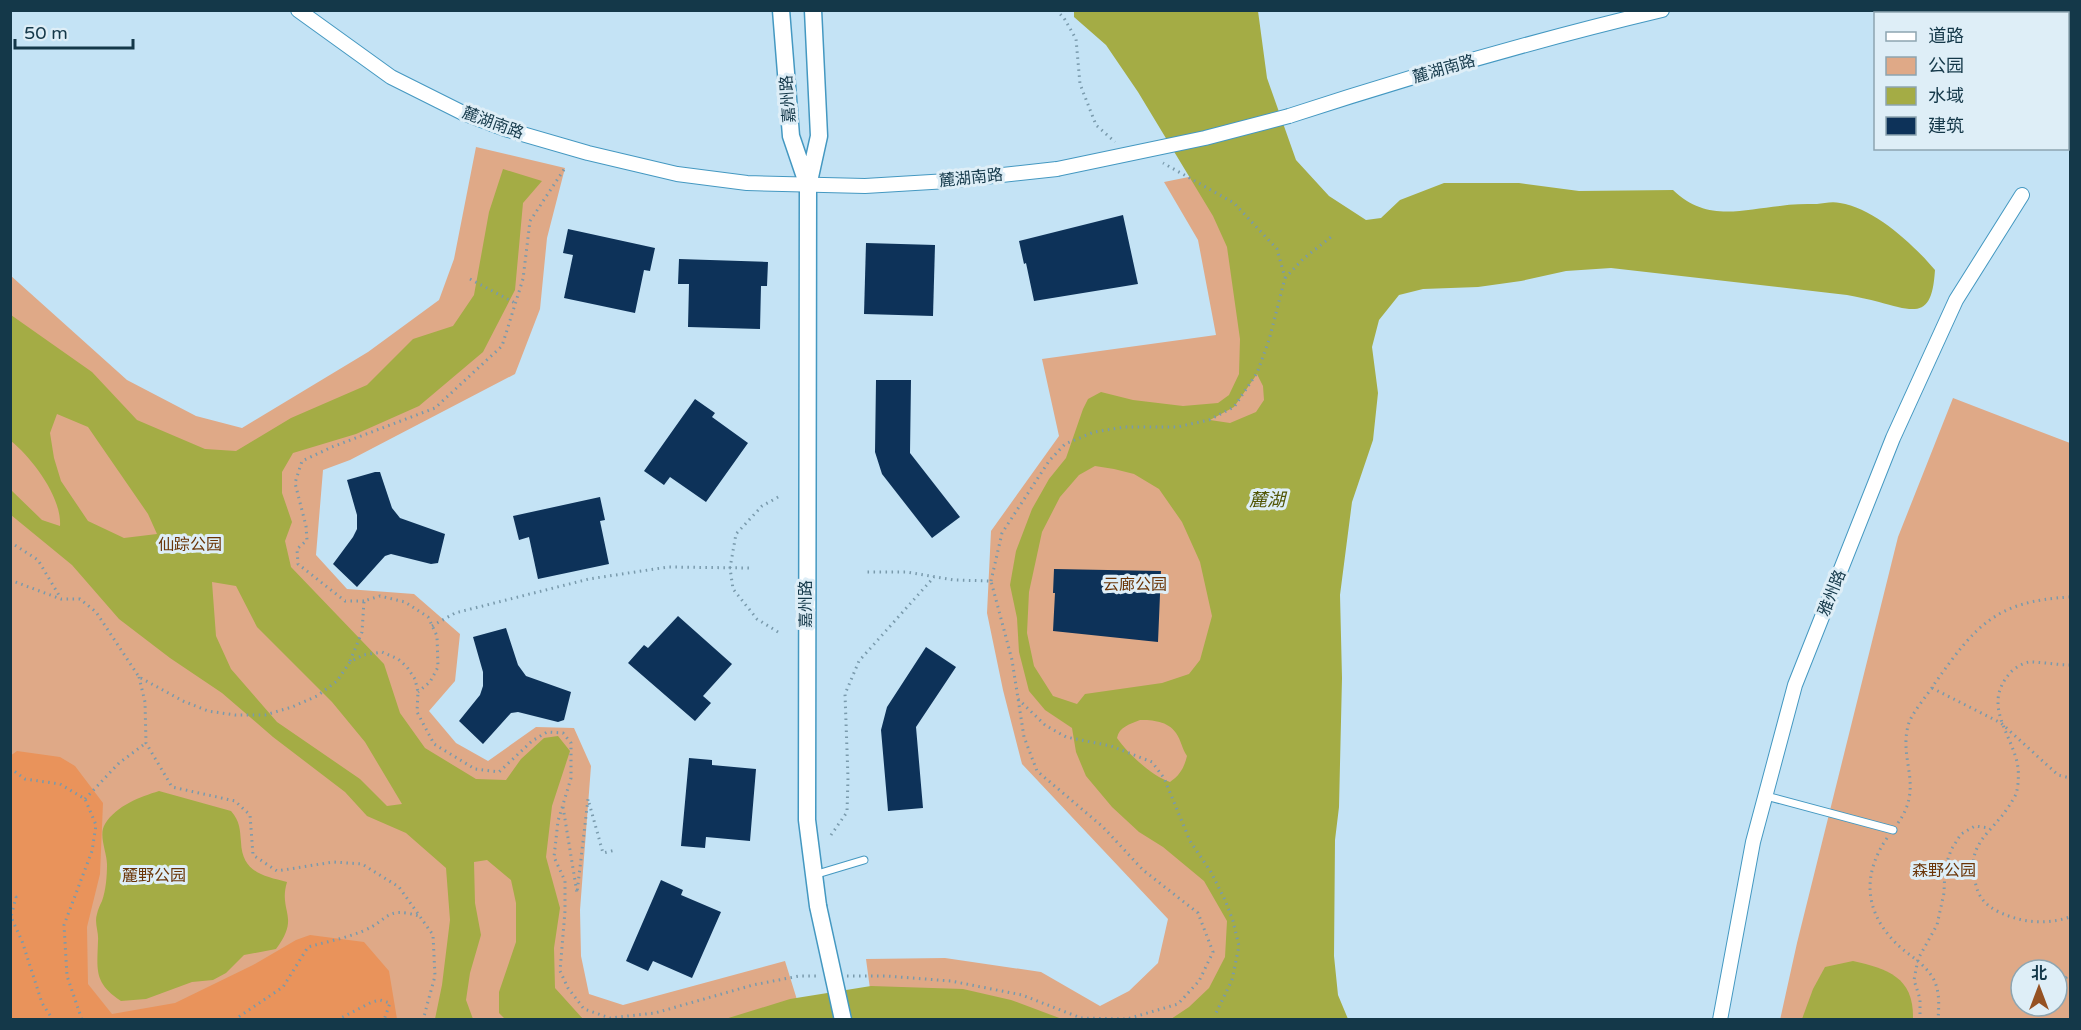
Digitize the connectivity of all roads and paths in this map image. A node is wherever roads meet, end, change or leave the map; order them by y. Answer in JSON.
{"nodes":[{"id":1,"x":298,"y":10,"type":"edge"},
{"id":2,"x":1056,"y":10,"type":"edge"},
{"id":3,"x":1662,"y":10,"type":"edge"},
{"id":4,"x":813,"y":14,"type":"edge"},
{"id":5,"x":781,"y":15,"type":"edge"},
{"id":6,"x":1118,"y":145,"type":"dead end"},
{"id":7,"x":1161,"y":162,"type":"dead end"},
{"id":8,"x":565,"y":168,"type":"dead end"},
{"id":9,"x":808,"y":186,"type":"junction"},
{"id":10,"x":2022,"y":195,"type":"dead end"},
{"id":11,"x":1331,"y":237,"type":"dead end"},
{"id":12,"x":1285,"y":278,"type":"junction"},
{"id":13,"x":470,"y":279,"type":"dead end"},
{"id":14,"x":515,"y":303,"type":"junction"},
{"id":15,"x":780,"y":496,"type":"dead end"},
{"id":16,"x":10,"y":542,"type":"edge"},
{"id":17,"x":730,"y":568,"type":"junction"},
{"id":18,"x":749,"y":568,"type":"dead end"},
{"id":19,"x":934,"y":577,"type":"dead end"},
{"id":20,"x":10,"y":580,"type":"edge"},
{"id":21,"x":991,"y":581,"type":"dead end"},
{"id":22,"x":2070,"y":597,"type":"edge"},
{"id":23,"x":61,"y":599,"type":"junction"},
{"id":24,"x":364,"y":602,"type":"junction"},
{"id":25,"x":432,"y":626,"type":"junction"},
{"id":26,"x":778,"y":632,"type":"dead end"},
{"id":27,"x":350,"y":662,"type":"junction"},
{"id":28,"x":2070,"y":665,"type":"edge"},
{"id":29,"x":139,"y":677,"type":"junction"},
{"id":30,"x":1932,"y":688,"type":"junction"},
{"id":31,"x":1018,"y":699,"type":"dead end"},
{"id":32,"x":2001,"y":723,"type":"junction"},
{"id":33,"x":146,"y":743,"type":"junction"},
{"id":34,"x":10,"y":768,"type":"edge"},
{"id":35,"x":2070,"y":778,"type":"edge"},
{"id":36,"x":1766,"y":796,"type":"junction"},
{"id":37,"x":85,"y":799,"type":"junction"},
{"id":38,"x":562,"y":805,"type":"dead end"},
{"id":39,"x":1990,"y":828,"type":"junction"},
{"id":40,"x":1893,"y":830,"type":"junction"},
{"id":41,"x":831,"y":835,"type":"dead end"},
{"id":42,"x":616,"y":850,"type":"dead end"},
{"id":43,"x":864,"y":860,"type":"dead end"},
{"id":44,"x":814,"y":875,"type":"junction"},
{"id":45,"x":10,"y":894,"type":"edge"},
{"id":46,"x":419,"y":916,"type":"junction"},
{"id":47,"x":2070,"y":917,"type":"edge"},
{"id":48,"x":1918,"y":959,"type":"junction"},
{"id":49,"x":1216,"y":1013,"type":"dead end"},
{"id":50,"x":53,"y":1020,"type":"edge"},
{"id":51,"x":82,"y":1020,"type":"edge"},
{"id":52,"x":234,"y":1020,"type":"edge"},
{"id":53,"x":338,"y":1020,"type":"edge"},
{"id":54,"x":384,"y":1020,"type":"edge"},
{"id":55,"x":423,"y":1020,"type":"edge"},
{"id":56,"x":843,"y":1020,"type":"edge"},
{"id":57,"x":1720,"y":1020,"type":"edge"},
{"id":58,"x":1920,"y":1020,"type":"edge"},
{"id":59,"x":1938,"y":1020,"type":"edge"}],
"edges":[{"from":1,"to":9,"type":"street","name":"麓湖南路"},
{"from":2,"to":6,"type":"path"},
{"from":3,"to":9,"type":"street","name":"麓湖南路","bridge":true},
{"from":4,"to":9,"type":"street","name":"嘉州路"},
{"from":5,"to":9,"type":"street","name":"嘉州路"},
{"from":7,"to":12,"type":"path"},
{"from":8,"to":14,"type":"path"},
{"from":9,"to":44,"type":"street","name":"嘉州路"},
{"from":10,"to":36,"type":"street","name":"雅州路"},
{"from":11,"to":12,"type":"path"},
{"from":12,"to":21,"type":"path"},
{"from":13,"to":14,"type":"path"},
{"from":14,"to":24,"type":"path"},
{"from":15,"to":17,"type":"path"},
{"from":16,"to":23,"type":"path"},
{"from":17,"to":18,"type":"path"},
{"from":17,"to":25,"type":"path"},
{"from":17,"to":26,"type":"path"},
{"from":19,"to":41,"type":"path"},
{"from":20,"to":23,"type":"path"},
{"from":22,"to":30,"type":"path"},
{"from":23,"to":29,"type":"path"},
{"from":24,"to":25,"type":"path"},
{"from":24,"to":27,"type":"path"},
{"from":25,"to":27,"type":"path"},
{"from":27,"to":29,"type":"path"},
{"from":28,"to":32,"type":"path"},
{"from":29,"to":33,"type":"path"},
{"from":30,"to":32,"type":"path"},
{"from":30,"to":40,"type":"path"},
{"from":31,"to":49,"type":"path"},
{"from":32,"to":35,"type":"path"},
{"from":32,"to":39,"type":"path"},
{"from":33,"to":37,"type":"path"},
{"from":33,"to":46,"type":"path"},
{"from":34,"to":37,"type":"path"},
{"from":36,"to":40,"type":"lane"},
{"from":36,"to":57,"type":"street","name":"雅州路"},
{"from":37,"to":51,"type":"path"},
{"from":38,"to":42,"type":"path"},
{"from":39,"to":47,"type":"path"},
{"from":39,"to":48,"type":"path"},
{"from":40,"to":48,"type":"path"},
{"from":43,"to":44,"type":"lane"},
{"from":44,"to":56,"type":"street","name":"嘉州路","bridge":true},
{"from":45,"to":50,"type":"path"},
{"from":46,"to":52,"type":"path"},
{"from":46,"to":55,"type":"path"},
{"from":48,"to":58,"type":"path"},
{"from":48,"to":59,"type":"path"},
{"from":53,"to":54,"type":"path"}]}
